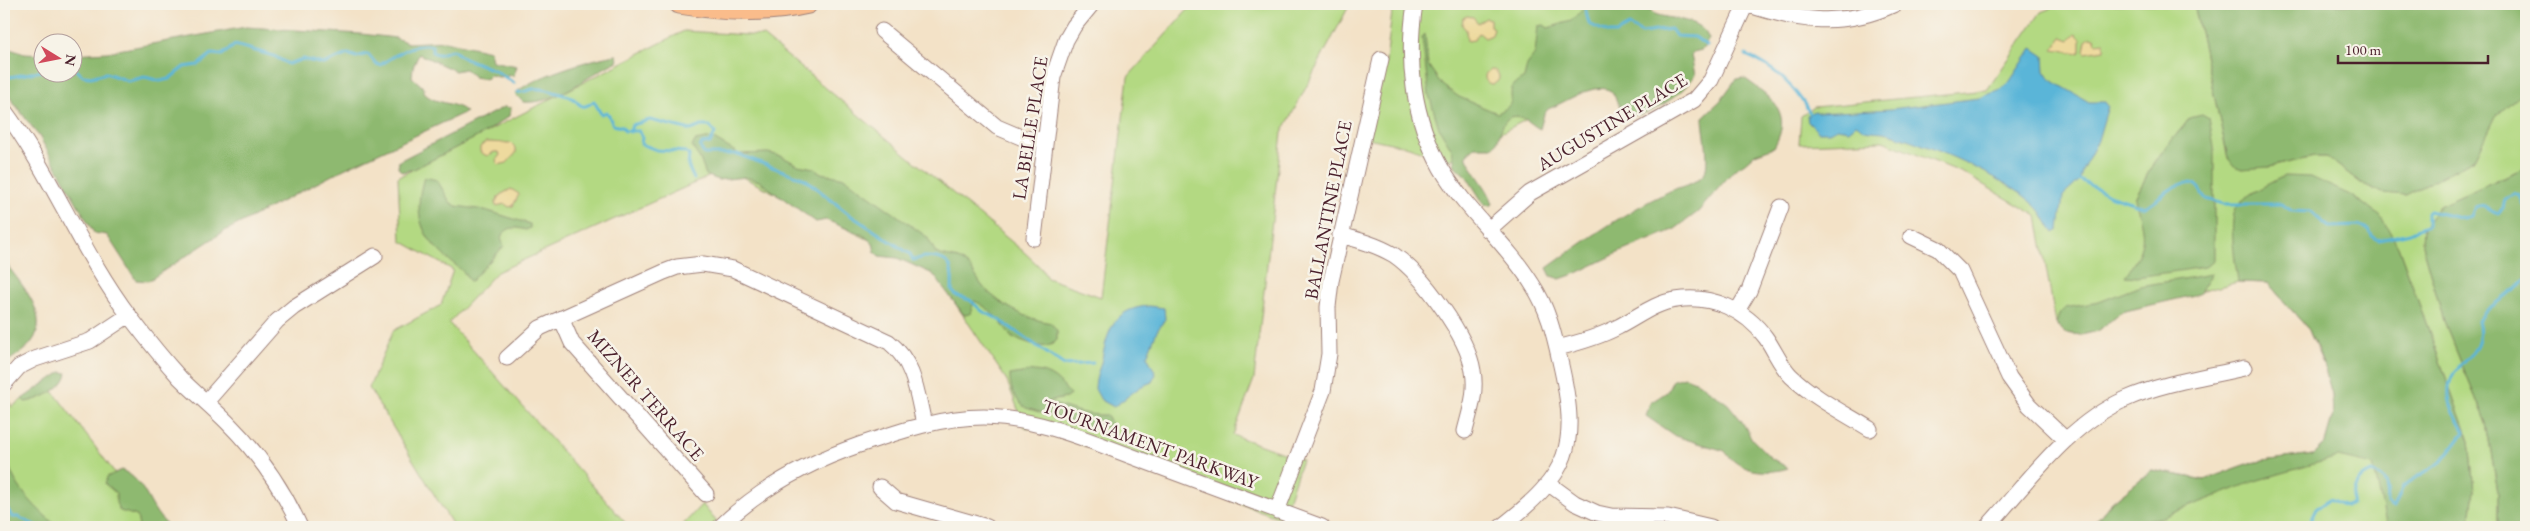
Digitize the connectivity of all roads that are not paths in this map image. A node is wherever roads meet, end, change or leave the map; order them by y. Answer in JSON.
{"nodes":[{"id":1,"x":680,"y":4,"type":"edge"},
{"id":2,"x":808,"y":4,"type":"edge"},
{"id":3,"x":1092,"y":4,"type":"edge"},
{"id":4,"x":1415,"y":4,"type":"edge"},
{"id":5,"x":1746,"y":4,"type":"edge"},
{"id":6,"x":1895,"y":4,"type":"edge"},
{"id":7,"x":882,"y":31,"type":"dead end"},
{"id":8,"x":1381,"y":59,"type":"dead end"},
{"id":9,"x":4,"y":110,"type":"edge"},
{"id":10,"x":1045,"y":140,"type":"junction"},
{"id":11,"x":1781,"y":207,"type":"dead end"},
{"id":12,"x":1488,"y":230,"type":"junction"},
{"id":13,"x":1340,"y":235,"type":"junction"},
{"id":14,"x":1912,"y":236,"type":"dead end"},
{"id":15,"x":1034,"y":238,"type":"dead end"},
{"id":16,"x":375,"y":256,"type":"dead end"},
{"id":17,"x":1737,"y":311,"type":"junction"},
{"id":18,"x":129,"y":315,"type":"junction"},
{"id":19,"x":561,"y":318,"type":"junction"},
{"id":20,"x":1557,"y":348,"type":"junction"},
{"id":21,"x":507,"y":358,"type":"dead end"},
{"id":22,"x":2244,"y":368,"type":"dead end"},
{"id":23,"x":4,"y":384,"type":"edge"},
{"id":24,"x":206,"y":402,"type":"junction"},
{"id":25,"x":924,"y":424,"type":"junction"},
{"id":26,"x":1870,"y":430,"type":"dead end"},
{"id":27,"x":1465,"y":431,"type":"dead end"},
{"id":28,"x":2066,"y":440,"type":"junction"},
{"id":29,"x":1548,"y":484,"type":"junction"},
{"id":30,"x":880,"y":487,"type":"dead end"},
{"id":31,"x":706,"y":494,"type":"dead end"},
{"id":32,"x":1278,"y":511,"type":"junction"},
{"id":33,"x":300,"y":527,"type":"edge"},
{"id":34,"x":720,"y":527,"type":"edge"},
{"id":35,"x":987,"y":527,"type":"edge"},
{"id":36,"x":1322,"y":527,"type":"edge"},
{"id":37,"x":1501,"y":527,"type":"edge"},
{"id":38,"x":1711,"y":527,"type":"edge"},
{"id":39,"x":1987,"y":527,"type":"edge"}],
"edges":[{"from":1,"to":2,"type":"main road"},
{"from":3,"to":10,"type":"street","name":"LA BELLE PLACE"},
{"from":4,"to":12,"type":"street"},
{"from":5,"to":6,"type":"street"},
{"from":5,"to":12,"type":"street","name":"AUGUSTINE PLACE"},
{"from":7,"to":10,"type":"street"},
{"from":8,"to":13,"type":"street","name":"BALLANTINE PLACE"},
{"from":9,"to":18,"type":"street"},
{"from":10,"to":15,"type":"street","name":"LA BELLE PLACE"},
{"from":11,"to":17,"type":"street"},
{"from":12,"to":20,"type":"street"},
{"from":13,"to":27,"type":"street"},
{"from":13,"to":32,"type":"street","name":"BALLANTINE PLACE"},
{"from":14,"to":28,"type":"street"},
{"from":16,"to":24,"type":"street"},
{"from":17,"to":20,"type":"street"},
{"from":17,"to":26,"type":"street"},
{"from":18,"to":23,"type":"street"},
{"from":18,"to":24,"type":"street"},
{"from":19,"to":21,"type":"street"},
{"from":19,"to":25,"type":"street"},
{"from":19,"to":31,"type":"street","name":"MIZNER TERRACE"},
{"from":20,"to":29,"type":"street"},
{"from":22,"to":28,"type":"street"},
{"from":24,"to":33,"type":"street"},
{"from":25,"to":32,"type":"street","name":"TOURNAMENT PARKWAY"},
{"from":25,"to":34,"type":"street","name":"TOURNAMENT PARKWAY"},
{"from":28,"to":39,"type":"street"},
{"from":29,"to":37,"type":"street"},
{"from":29,"to":38,"type":"street"},
{"from":30,"to":35,"type":"street"},
{"from":32,"to":36,"type":"street","name":"TOURNAMENT PARKWAY"}]}
